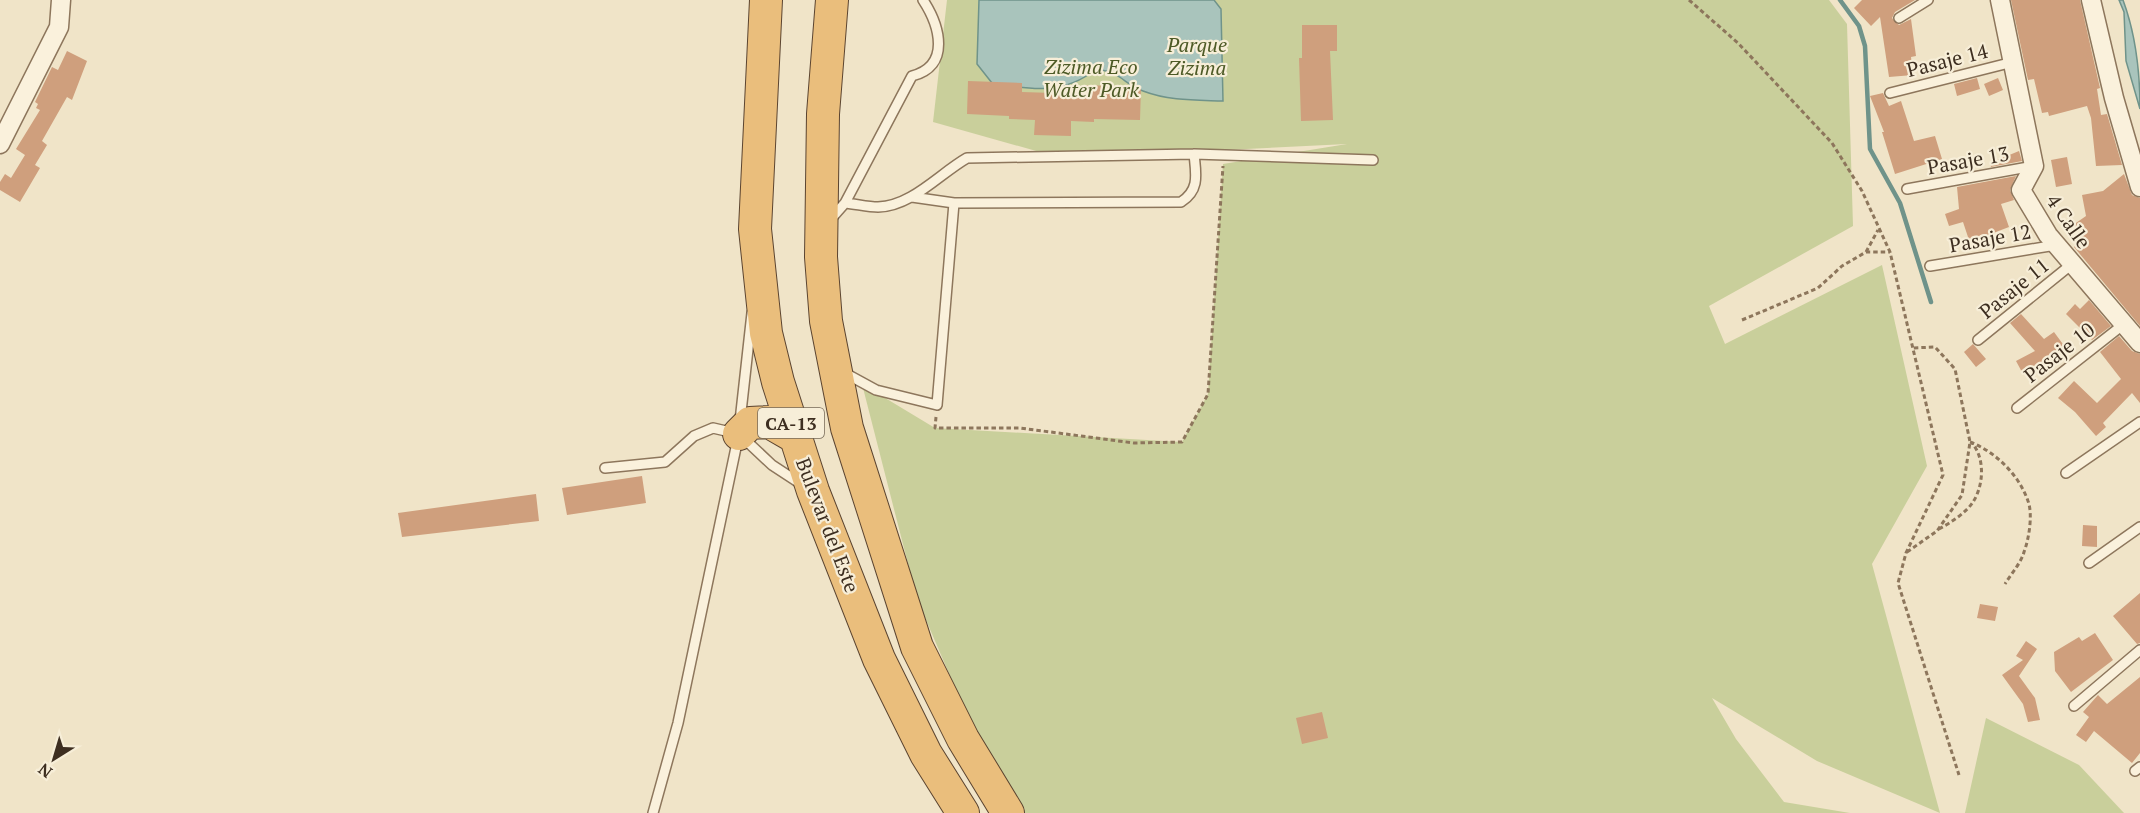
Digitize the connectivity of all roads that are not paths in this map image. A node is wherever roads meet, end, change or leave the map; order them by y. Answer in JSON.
{"nodes":[{"id":1,"x":61,"y":0,"type":"edge"},
{"id":2,"x":758,"y":0,"type":"edge"},
{"id":3,"x":766,"y":0,"type":"edge"},
{"id":4,"x":832,"y":0,"type":"edge"},
{"id":5,"x":923,"y":0,"type":"edge"},
{"id":6,"x":1928,"y":0,"type":"edge"},
{"id":7,"x":2000,"y":0,"type":"edge"},
{"id":8,"x":2091,"y":0,"type":"edge"},
{"id":9,"x":1899,"y":18,"type":"dead end"},
{"id":10,"x":761,"y":52,"type":"junction"},
{"id":11,"x":2013,"y":62,"type":"junction"},
{"id":12,"x":1890,"y":93,"type":"dead end"},
{"id":13,"x":4,"y":125,"type":"edge"},
{"id":14,"x":0,"y":144,"type":"edge"},
{"id":15,"x":1194,"y":154,"type":"junction"},
{"id":16,"x":1373,"y":160,"type":"dead end"},
{"id":17,"x":2034,"y":166,"type":"junction"},
{"id":18,"x":2140,"y":188,"type":"edge"},
{"id":19,"x":1907,"y":189,"type":"dead end"},
{"id":20,"x":912,"y":197,"type":"junction"},
{"id":21,"x":954,"y":202,"type":"junction"},
{"id":22,"x":845,"y":203,"type":"junction"},
{"id":23,"x":821,"y":230,"type":"junction"},
{"id":24,"x":2056,"y":245,"type":"junction"},
{"id":25,"x":2072,"y":264,"type":"junction"},
{"id":26,"x":1930,"y":266,"type":"dead end"},
{"id":27,"x":762,"y":294,"type":"junction"},
{"id":28,"x":2124,"y":324,"type":"junction"},
{"id":29,"x":1978,"y":339,"type":"dead end"},
{"id":30,"x":2140,"y":342,"type":"edge"},
{"id":31,"x":835,"y":367,"type":"junction"},
{"id":32,"x":2017,"y":408,"type":"dead end"},
{"id":33,"x":2140,"y":422,"type":"edge"},
{"id":34,"x":739,"y":434,"type":"junction"},
{"id":35,"x":795,"y":437,"type":"junction"},
{"id":36,"x":605,"y":468,"type":"dead end"},
{"id":37,"x":2066,"y":473,"type":"dead end"},
{"id":38,"x":813,"y":491,"type":"junction"},
{"id":39,"x":2140,"y":527,"type":"edge"},
{"id":40,"x":2089,"y":562,"type":"dead end"},
{"id":41,"x":2140,"y":650,"type":"edge"},
{"id":42,"x":2074,"y":706,"type":"dead end"},
{"id":43,"x":653,"y":813,"type":"edge"},
{"id":44,"x":963,"y":813,"type":"edge"},
{"id":45,"x":1008,"y":813,"type":"edge"}],
"edges":[{"from":1,"to":13,"type":"street"},
{"from":2,"to":10,"type":"highway"},
{"from":3,"to":10,"type":"highway","name":"Bulevar del Este","number":"CA-13"},
{"from":4,"to":23,"type":"highway","number":"CA-13"},
{"from":5,"to":22,"type":"lane"},
{"from":6,"to":9,"type":"lane"},
{"from":7,"to":11,"type":"street"},
{"from":8,"to":18,"type":"street"},
{"from":10,"to":27,"type":"highway","name":"Bulevar del Este","number":"CA-13"},
{"from":11,"to":12,"type":"lane","name":"Pasaje 14"},
{"from":11,"to":17,"type":"street"},
{"from":13,"to":14,"type":"street"},
{"from":15,"to":16,"type":"lane"},
{"from":15,"to":20,"type":"lane"},
{"from":15,"to":21,"type":"lane"},
{"from":17,"to":19,"type":"lane","name":"Pasaje 13"},
{"from":17,"to":24,"type":"street","name":"4 Calle"},
{"from":20,"to":21,"type":"lane"},
{"from":20,"to":22,"type":"lane"},
{"from":21,"to":31,"type":"lane"},
{"from":22,"to":23,"type":"lane"},
{"from":23,"to":31,"type":"highway","number":"CA-13"},
{"from":24,"to":25,"type":"street","name":"4 Calle"},
{"from":24,"to":26,"type":"lane","name":"Pasaje 12"},
{"from":25,"to":28,"type":"street","name":"4 Calle"},
{"from":25,"to":29,"type":"lane","name":"Pasaje 11"},
{"from":27,"to":34,"type":"lane"},
{"from":27,"to":35,"type":"highway","name":"Bulevar del Este","number":"CA-13"},
{"from":28,"to":30,"type":"street","name":"4 Calle"},
{"from":28,"to":32,"type":"lane","name":"Pasaje 10"},
{"from":31,"to":45,"type":"highway","number":"CA-13"},
{"from":33,"to":37,"type":"lane"},
{"from":34,"to":35,"type":"highway"},
{"from":34,"to":36,"type":"lane"},
{"from":34,"to":38,"type":"lane"},
{"from":34,"to":43,"type":"lane"},
{"from":35,"to":38,"type":"highway","name":"Bulevar del Este","number":"CA-13"},
{"from":38,"to":44,"type":"highway","name":"Bulevar del Este","number":"CA-13"},
{"from":39,"to":40,"type":"lane"},
{"from":41,"to":42,"type":"lane"}]}
